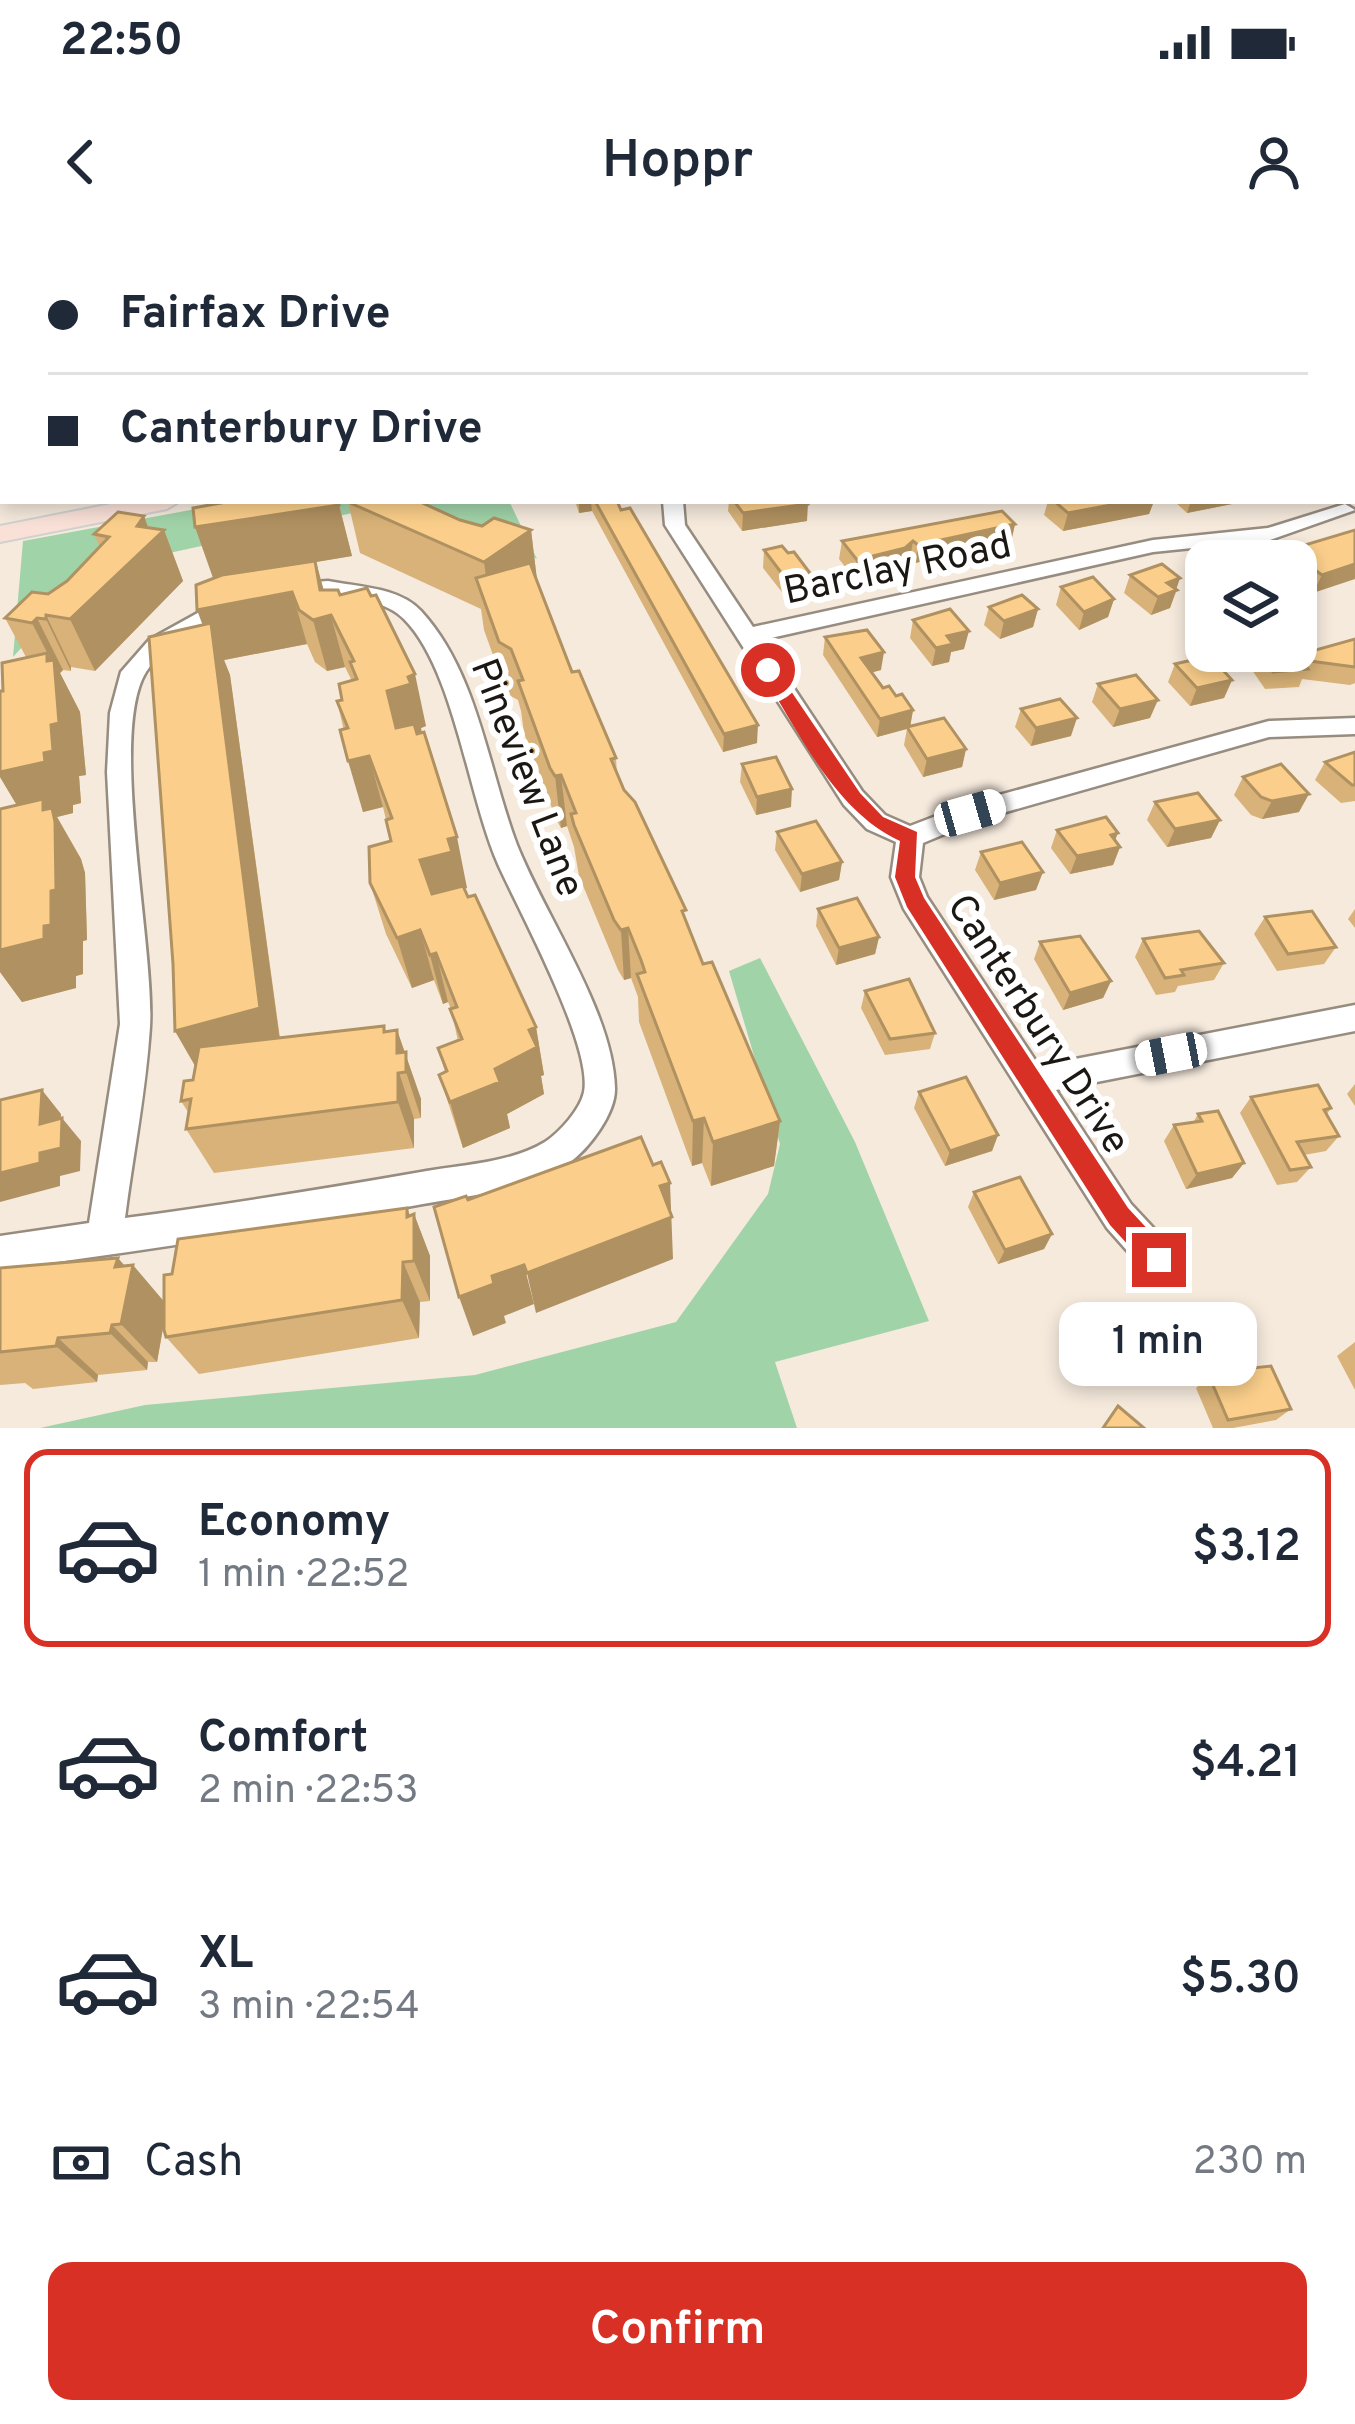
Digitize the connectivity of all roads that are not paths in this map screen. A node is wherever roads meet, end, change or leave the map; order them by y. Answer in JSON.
{"nodes":[{"id":1,"x":96,"y":504,"type":"edge"},
{"id":2,"x":152,"y":504,"type":"edge"},
{"id":3,"x":1344,"y":509,"type":"edge"},
{"id":4,"x":674,"y":513,"type":"edge"},
{"id":5,"x":0,"y":523,"type":"edge"},
{"id":6,"x":0,"y":534,"type":"edge"},
{"id":7,"x":746,"y":636,"type":"junction"},
{"id":8,"x":1355,"y":726,"type":"edge"},
{"id":9,"x":910,"y":837,"type":"junction"},
{"id":10,"x":1355,"y":1018,"type":"edge"},
{"id":11,"x":1032,"y":1081,"type":"junction"},
{"id":12,"x":104,"y":1240,"type":"junction"},
{"id":13,"x":0,"y":1253,"type":"edge"},
{"id":14,"x":1159,"y":1260,"type":"dead end"}],
"edges":[{"from":1,"to":5,"type":"main road"},
{"from":2,"to":6,"type":"main road"},
{"from":3,"to":7,"type":"street","name":"Barclay Road"},
{"from":4,"to":7,"type":"street"},
{"from":7,"to":9,"type":"street"},
{"from":8,"to":9,"type":"street"},
{"from":9,"to":11,"type":"street","name":"Canterbury Drive"},
{"from":10,"to":11,"type":"street"},
{"from":11,"to":14,"type":"street","name":"Canterbury Drive"},
{"from":12,"to":12,"type":"street","name":"Pineview Lane"},
{"from":12,"to":13,"type":"street","name":"Pineview Lane"}]}
